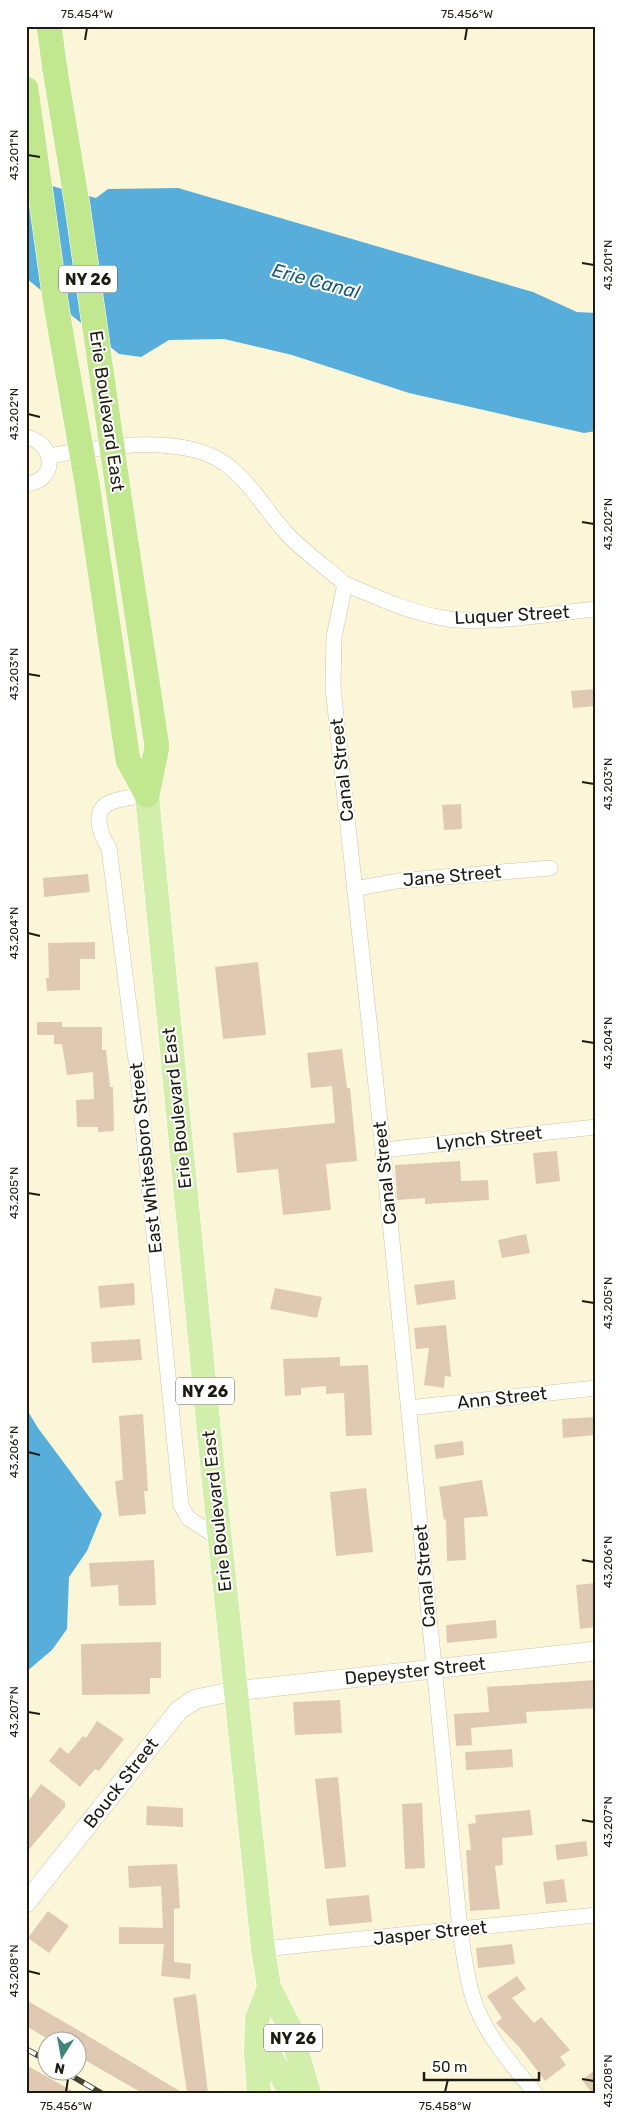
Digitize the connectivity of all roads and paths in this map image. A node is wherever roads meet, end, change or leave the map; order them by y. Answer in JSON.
{"nodes":[{"id":1,"x":49,"y":26,"type":"edge"},
{"id":2,"x":26,"y":89,"type":"edge"},
{"id":3,"x":26,"y":437,"type":"edge"},
{"id":4,"x":49,"y":456,"type":"junction"},
{"id":5,"x":26,"y":484,"type":"edge"},
{"id":6,"x":345,"y":584,"type":"junction"},
{"id":7,"x":596,"y":609,"type":"edge"},
{"id":8,"x":147,"y":795,"type":"junction"},
{"id":9,"x":550,"y":868,"type":"dead end"},
{"id":10,"x":354,"y":889,"type":"junction"},
{"id":11,"x":596,"y":1127,"type":"edge"},
{"id":12,"x":383,"y":1150,"type":"junction"},
{"id":13,"x":596,"y":1388,"type":"edge"},
{"id":14,"x":408,"y":1408,"type":"junction"},
{"id":15,"x":220,"y":1539,"type":"junction"},
{"id":16,"x":596,"y":1651,"type":"edge"},
{"id":17,"x":434,"y":1669,"type":"junction"},
{"id":18,"x":235,"y":1691,"type":"junction"},
{"id":19,"x":26,"y":1903,"type":"edge"},
{"id":20,"x":596,"y":1915,"type":"edge"},
{"id":21,"x":460,"y":1929,"type":"junction"},
{"id":22,"x":263,"y":1949,"type":"junction"},
{"id":23,"x":269,"y":1987,"type":"junction"},
{"id":24,"x":256,"y":2053,"type":"junction"},
{"id":25,"x":247,"y":2093,"type":"edge"},
{"id":26,"x":259,"y":2093,"type":"edge"},
{"id":27,"x":291,"y":2093,"type":"edge"},
{"id":28,"x":309,"y":2093,"type":"edge"},
{"id":29,"x":534,"y":2093,"type":"edge"}],
"edges":[{"from":1,"to":8,"type":"highway","name":"Erie Boulevard East","number":"NY 26","bridge":true},
{"from":2,"to":8,"type":"highway","name":"Erie Boulevard East","number":"NY 26","bridge":true},
{"from":3,"to":4,"type":"street"},
{"from":4,"to":5,"type":"street"},
{"from":4,"to":6,"type":"street"},
{"from":6,"to":7,"type":"street","name":"Luquer Street"},
{"from":6,"to":10,"type":"street","name":"Canal Street"},
{"from":8,"to":15,"type":"main road","name":"Erie Boulevard East","number":"NY 26"},
{"from":8,"to":15,"type":"street","name":"East Whitesboro Street"},
{"from":9,"to":10,"type":"street","name":"Jane Street"},
{"from":10,"to":12,"type":"street","name":"Canal Street"},
{"from":11,"to":12,"type":"street","name":"Lynch Street"},
{"from":12,"to":14,"type":"street","name":"Canal Street"},
{"from":13,"to":14,"type":"street","name":"Ann Street"},
{"from":14,"to":17,"type":"street","name":"Canal Street"},
{"from":15,"to":18,"type":"main road","name":"Erie Boulevard East","number":"NY 26"},
{"from":16,"to":17,"type":"street","name":"Depeyster Street"},
{"from":17,"to":18,"type":"street","name":"Depeyster Street"},
{"from":17,"to":21,"type":"street","name":"Canal Street"},
{"from":18,"to":19,"type":"street","name":"Bouck Street"},
{"from":18,"to":22,"type":"main road","name":"Erie Boulevard East","number":"NY 26"},
{"from":20,"to":21,"type":"street","name":"Jasper Street"},
{"from":21,"to":22,"type":"street","name":"Jasper Street"},
{"from":21,"to":29,"type":"street","name":"Canal Street"},
{"from":22,"to":23,"type":"main road","name":"Erie Boulevard East","number":"NY 26"},
{"from":23,"to":24,"type":"main road","name":"Erie Boulevard East","number":"NY 26"},
{"from":23,"to":28,"type":"main road","name":"Erie Boulevard East","number":"NY 26"},
{"from":24,"to":25,"type":"main road"},
{"from":24,"to":26,"type":"main road","name":"Erie Boulevard East","number":"NY 26"},
{"from":24,"to":27,"type":"main road"}]}
